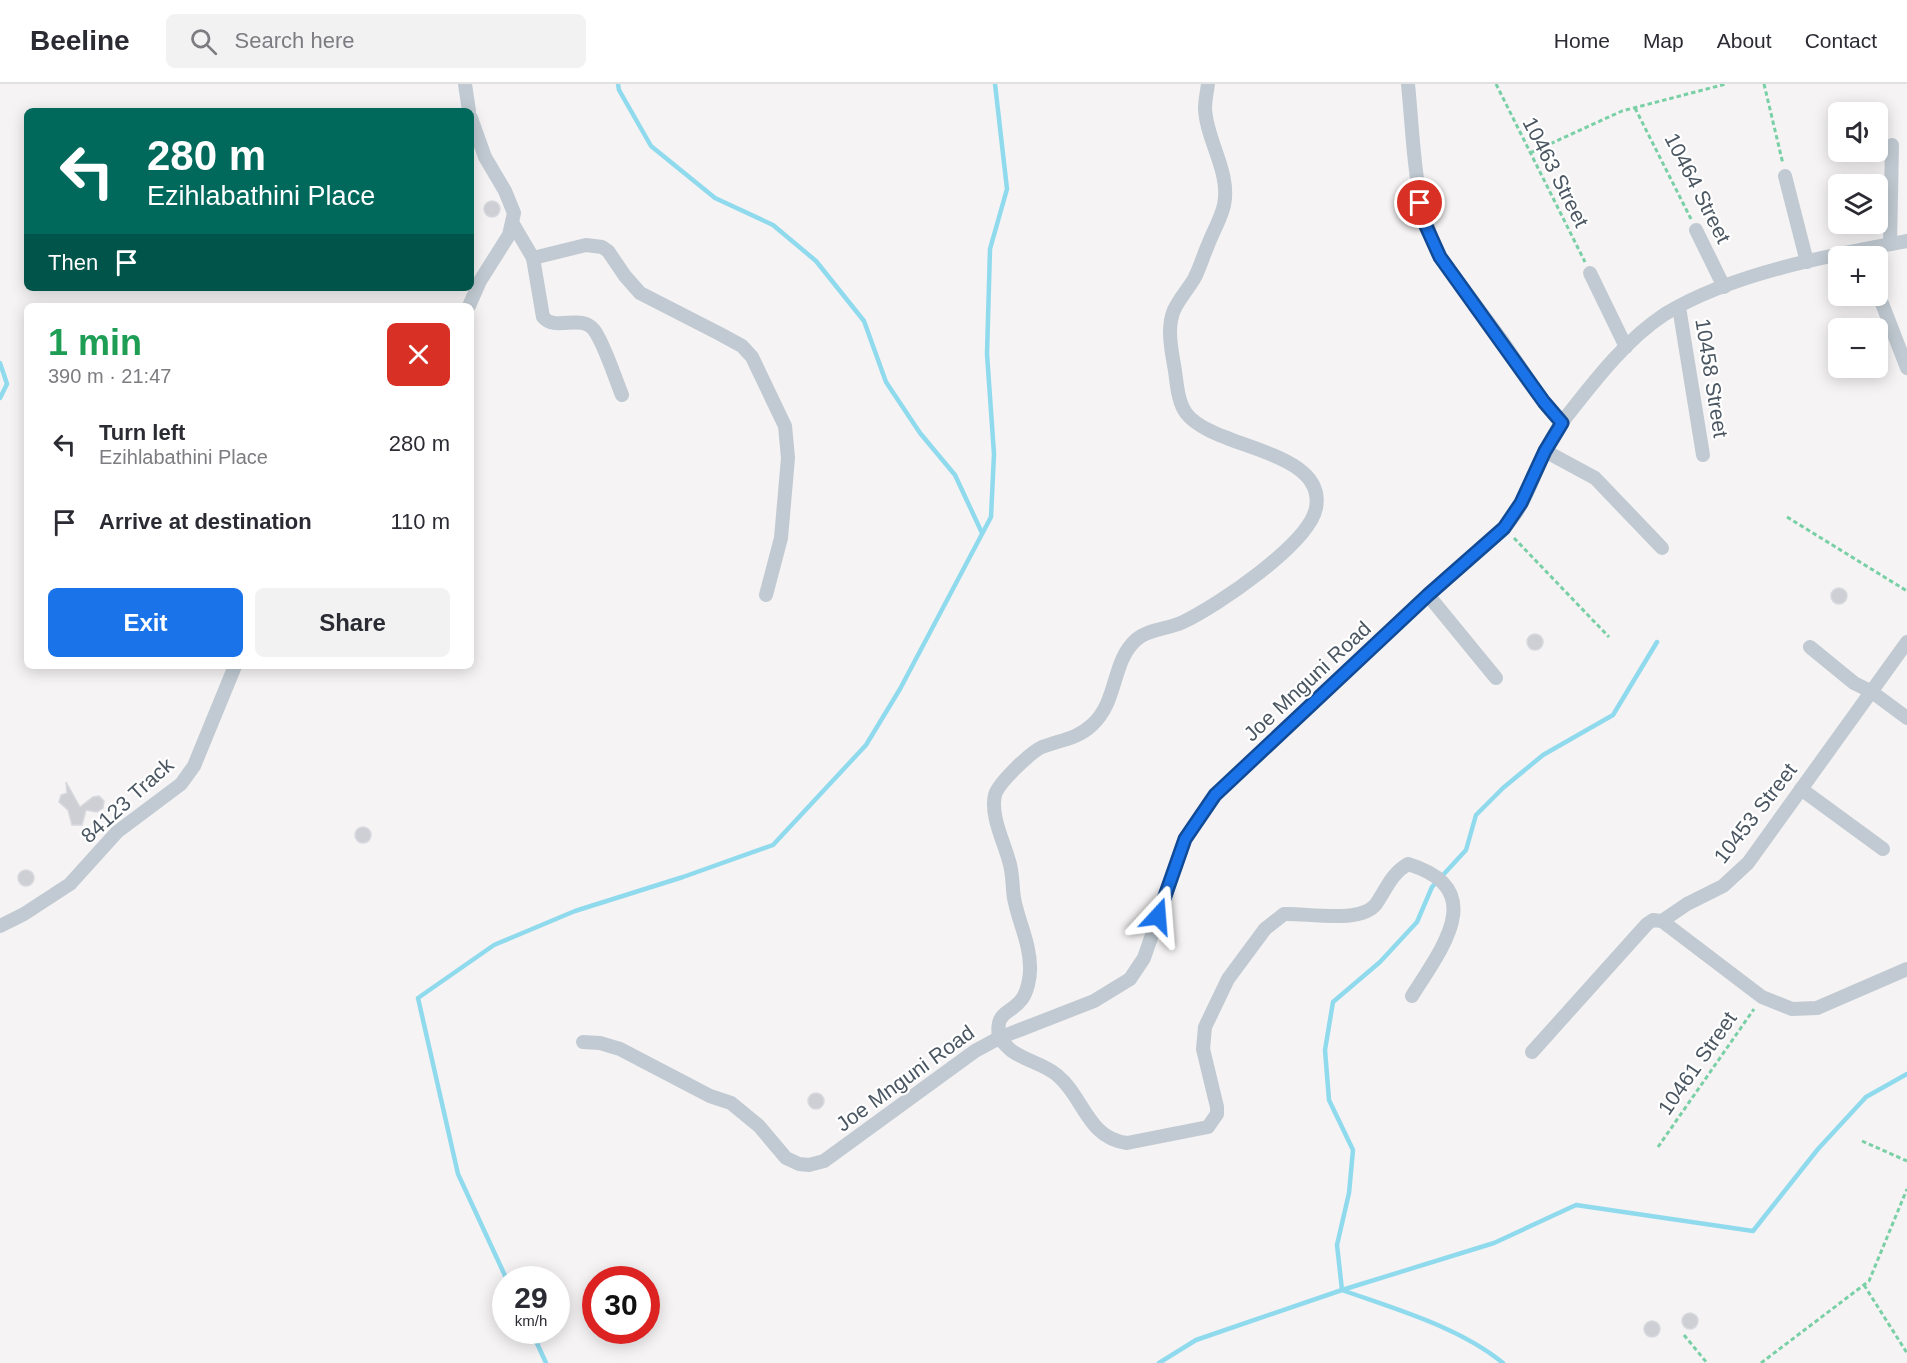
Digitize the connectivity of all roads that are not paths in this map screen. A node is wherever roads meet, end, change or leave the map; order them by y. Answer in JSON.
{"nodes":[{"id":1,"x":465,"y":84,"type":"edge"},
{"id":2,"x":1208,"y":84,"type":"edge"},
{"id":3,"x":1408,"y":84,"type":"edge"},
{"id":4,"x":469,"y":108,"type":"edge"},
{"id":5,"x":474,"y":126,"type":"edge"},
{"id":6,"x":1892,"y":145,"type":"dead end"},
{"id":7,"x":1785,"y":176,"type":"road end"},
{"id":8,"x":513,"y":224,"type":"junction"},
{"id":9,"x":1696,"y":230,"type":"road end"},
{"id":10,"x":1907,"y":241,"type":"edge"},
{"id":11,"x":1890,"y":244,"type":"junction"},
{"id":12,"x":1884,"y":246,"type":"edge"},
{"id":13,"x":533,"y":258,"type":"junction"},
{"id":14,"x":1828,"y":259,"type":"edge"},
{"id":15,"x":1807,"y":262,"type":"junction"},
{"id":16,"x":1590,"y":273,"type":"road end"},
{"id":17,"x":1724,"y":287,"type":"junction"},
{"id":18,"x":471,"y":303,"type":"edge"},
{"id":19,"x":1883,"y":306,"type":"edge"},
{"id":20,"x":1679,"y":307,"type":"junction"},
{"id":21,"x":1626,"y":347,"type":"junction"},
{"id":22,"x":1907,"y":368,"type":"edge"},
{"id":23,"x":622,"y":395,"type":"dead end"},
{"id":24,"x":1562,"y":423,"type":"junction"},
{"id":25,"x":1545,"y":451,"type":"junction"},
{"id":26,"x":1703,"y":455,"type":"dead end"},
{"id":27,"x":1662,"y":548,"type":"dead end"},
{"id":28,"x":766,"y":595,"type":"dead end"},
{"id":29,"x":1428,"y":595,"type":"junction"},
{"id":30,"x":1907,"y":642,"type":"edge"},
{"id":31,"x":1810,"y":648,"type":"dead end"},
{"id":32,"x":234,"y":669,"type":"edge"},
{"id":33,"x":1496,"y":678,"type":"dead end"},
{"id":34,"x":1872,"y":692,"type":"junction"},
{"id":35,"x":1907,"y":718,"type":"edge"},
{"id":36,"x":1801,"y":789,"type":"junction"},
{"id":37,"x":1883,"y":849,"type":"dead end"},
{"id":38,"x":1662,"y":921,"type":"junction"},
{"id":39,"x":0,"y":926,"type":"edge"},
{"id":40,"x":1907,"y":969,"type":"edge"},
{"id":41,"x":1412,"y":996,"type":"dead end"},
{"id":42,"x":999,"y":1038,"type":"junction"},
{"id":43,"x":583,"y":1042,"type":"dead end"},
{"id":44,"x":1532,"y":1052,"type":"dead end"}],
"edges":[{"from":1,"to":4,"type":"street"},
{"from":2,"to":42,"type":"street"},
{"from":3,"to":24,"type":"street"},
{"from":5,"to":8,"type":"street"},
{"from":6,"to":11,"type":"street"},
{"from":7,"to":15,"type":"street"},
{"from":8,"to":13,"type":"street"},
{"from":8,"to":18,"type":"street"},
{"from":9,"to":17,"type":"street","name":"10464 Street"},
{"from":10,"to":11,"type":"street","name":"Joe Mnguni Road"},
{"from":11,"to":12,"type":"street","name":"Joe Mnguni Road"},
{"from":13,"to":23,"type":"street"},
{"from":13,"to":28,"type":"street"},
{"from":14,"to":15,"type":"street","name":"Joe Mnguni Road"},
{"from":15,"to":17,"type":"street","name":"Joe Mnguni Road"},
{"from":16,"to":21,"type":"street"},
{"from":17,"to":20,"type":"street","name":"Joe Mnguni Road"},
{"from":19,"to":22,"type":"street"},
{"from":20,"to":21,"type":"street","name":"Joe Mnguni Road"},
{"from":20,"to":26,"type":"street","name":"10458 Street"},
{"from":21,"to":24,"type":"street","name":"Joe Mnguni Road"},
{"from":24,"to":25,"type":"street","name":"Joe Mnguni Road"},
{"from":25,"to":27,"type":"street"},
{"from":25,"to":29,"type":"street","name":"Joe Mnguni Road"},
{"from":29,"to":33,"type":"street"},
{"from":29,"to":42,"type":"street","name":"Joe Mnguni Road"},
{"from":30,"to":34,"type":"street","name":"10453 Street"},
{"from":31,"to":34,"type":"street"},
{"from":32,"to":39,"type":"street","name":"84123 Track"},
{"from":34,"to":35,"type":"street"},
{"from":34,"to":36,"type":"street","name":"10453 Street"},
{"from":36,"to":37,"type":"street"},
{"from":36,"to":38,"type":"street","name":"10453 Street"},
{"from":38,"to":40,"type":"street"},
{"from":38,"to":44,"type":"street","name":"10453 Street"},
{"from":41,"to":42,"type":"street"},
{"from":42,"to":43,"type":"street","name":"Joe Mnguni Road"}]}
